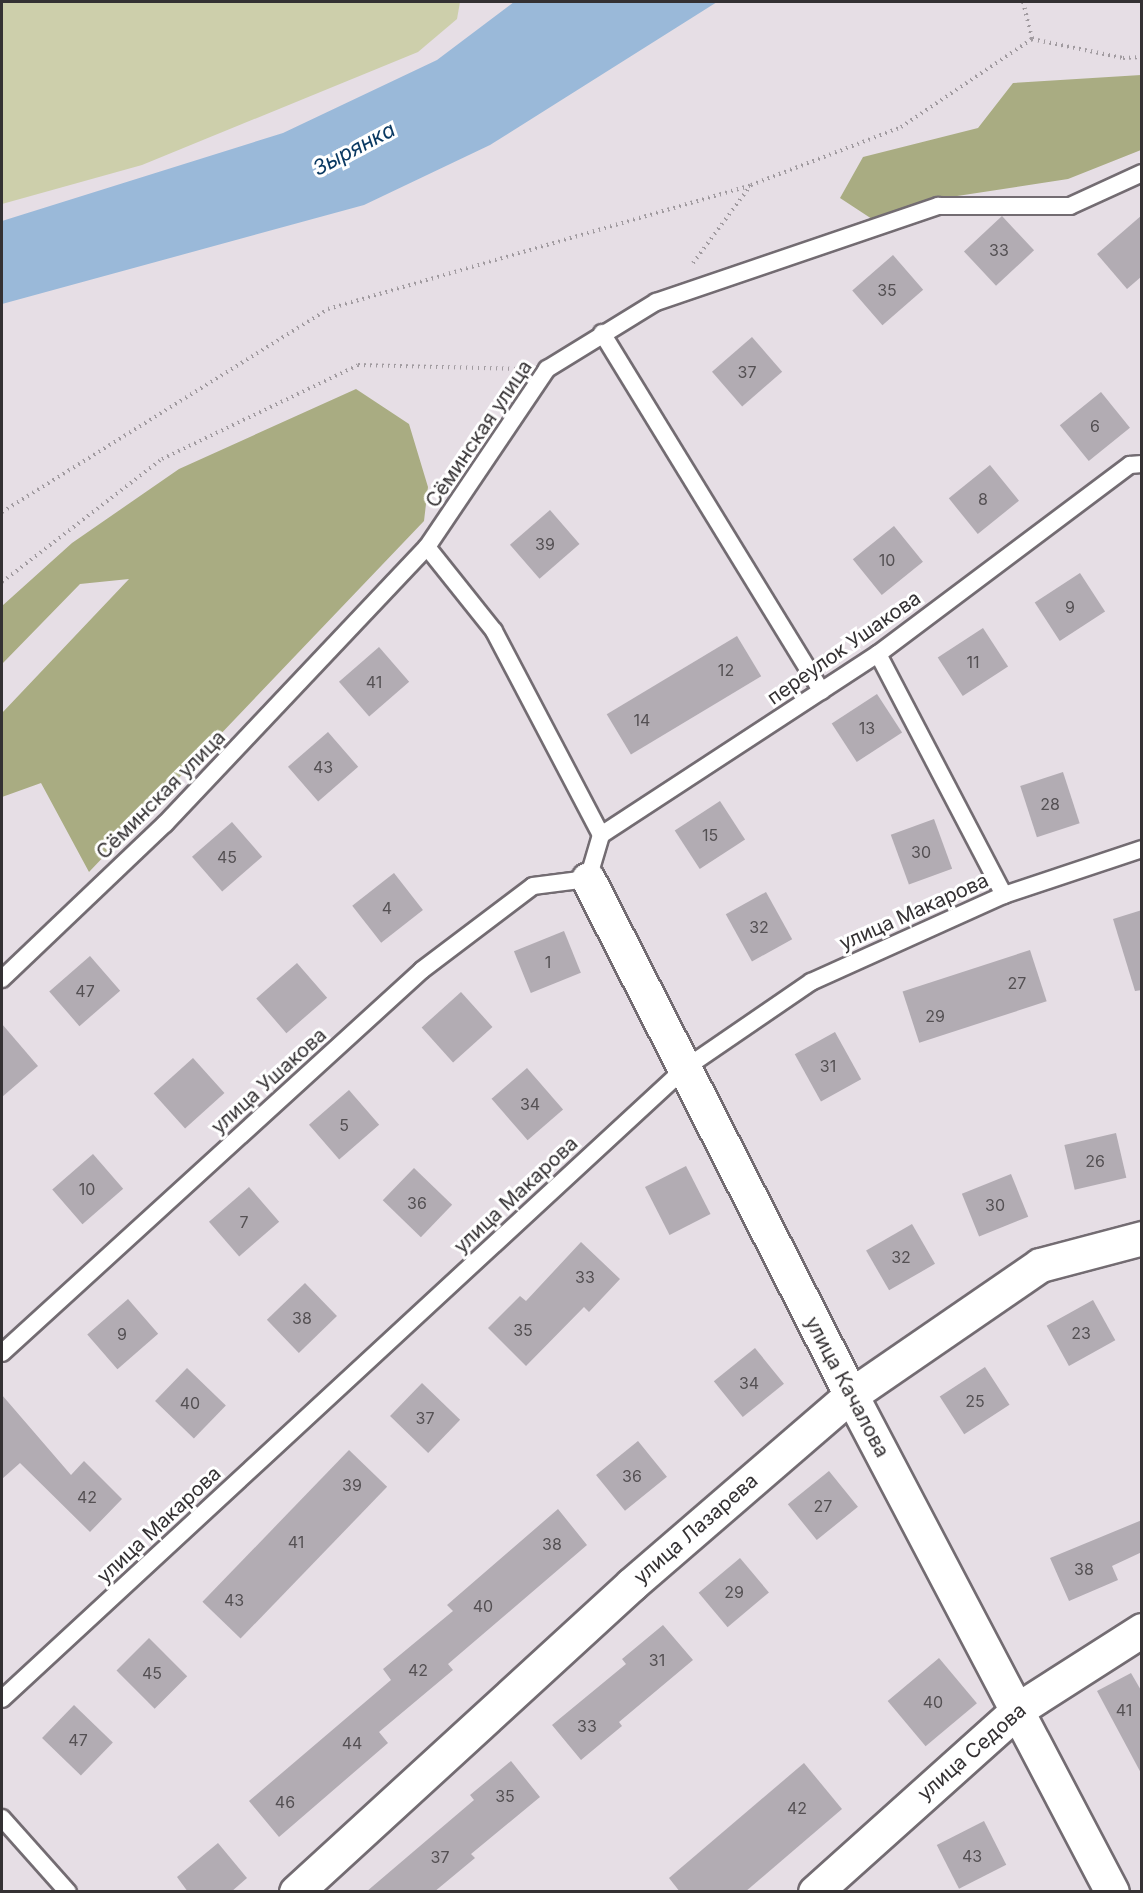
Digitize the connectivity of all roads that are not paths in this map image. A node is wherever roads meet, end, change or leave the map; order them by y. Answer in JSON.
{"nodes":[{"id":1,"x":1142,"y":173,"type":"edge"},
{"id":2,"x":602,"y":333,"type":"junction"},
{"id":3,"x":1142,"y":464,"type":"edge"},
{"id":4,"x":427,"y":547,"type":"junction"},
{"id":5,"x":878,"y":654,"type":"junction"},
{"id":6,"x":821,"y":691,"type":"junction"},
{"id":7,"x":601,"y":835,"type":"junction"},
{"id":8,"x":1142,"y":849,"type":"edge"},
{"id":9,"x":588,"y":879,"type":"junction"},
{"id":10,"x":1004,"y":895,"type":"junction"},
{"id":11,"x":2,"y":979,"type":"edge"},
{"id":12,"x":684,"y":1069,"type":"junction"},
{"id":13,"x":1142,"y":1238,"type":"edge"},
{"id":14,"x":2,"y":1353,"type":"edge"},
{"id":15,"x":851,"y":1395,"type":"junction"},
{"id":16,"x":1142,"y":1630,"type":"edge"},
{"id":17,"x":2,"y":1699,"type":"edge"},
{"id":18,"x":1020,"y":1708,"type":"junction"},
{"id":19,"x":2,"y":1818,"type":"edge"},
{"id":20,"x":68,"y":1892,"type":"edge"},
{"id":21,"x":296,"y":1892,"type":"edge"},
{"id":22,"x":815,"y":1892,"type":"edge"},
{"id":23,"x":1112,"y":1892,"type":"edge"}],
"edges":[{"from":1,"to":2,"type":"lane","name":"Сёминская улица"},
{"from":2,"to":4,"type":"lane","name":"Сёминская улица"},
{"from":2,"to":6,"type":"lane"},
{"from":3,"to":5,"type":"lane","name":"переулок Ушакова"},
{"from":4,"to":7,"type":"lane"},
{"from":4,"to":11,"type":"lane","name":"Сёминская улица"},
{"from":5,"to":6,"type":"lane","name":"переулок Ушакова"},
{"from":5,"to":10,"type":"lane"},
{"from":6,"to":7,"type":"lane","name":"переулок Ушакова"},
{"from":7,"to":9,"type":"lane"},
{"from":8,"to":10,"type":"lane","name":"улица Макарова"},
{"from":9,"to":12,"type":"street","name":"улица Качалова"},
{"from":9,"to":14,"type":"lane","name":"улица Ушакова"},
{"from":10,"to":12,"type":"lane","name":"улица Макарова"},
{"from":12,"to":15,"type":"street","name":"улица Качалова"},
{"from":12,"to":17,"type":"lane","name":"улица Макарова"},
{"from":13,"to":15,"type":"street","name":"улица Лазарева"},
{"from":15,"to":18,"type":"street","name":"улица Качалова"},
{"from":15,"to":21,"type":"street","name":"улица Лазарева"},
{"from":16,"to":18,"type":"street","name":"улица Седова"},
{"from":18,"to":22,"type":"street","name":"улица Седова"},
{"from":18,"to":23,"type":"street","name":"улица Качалова"},
{"from":19,"to":20,"type":"lane"}]}
